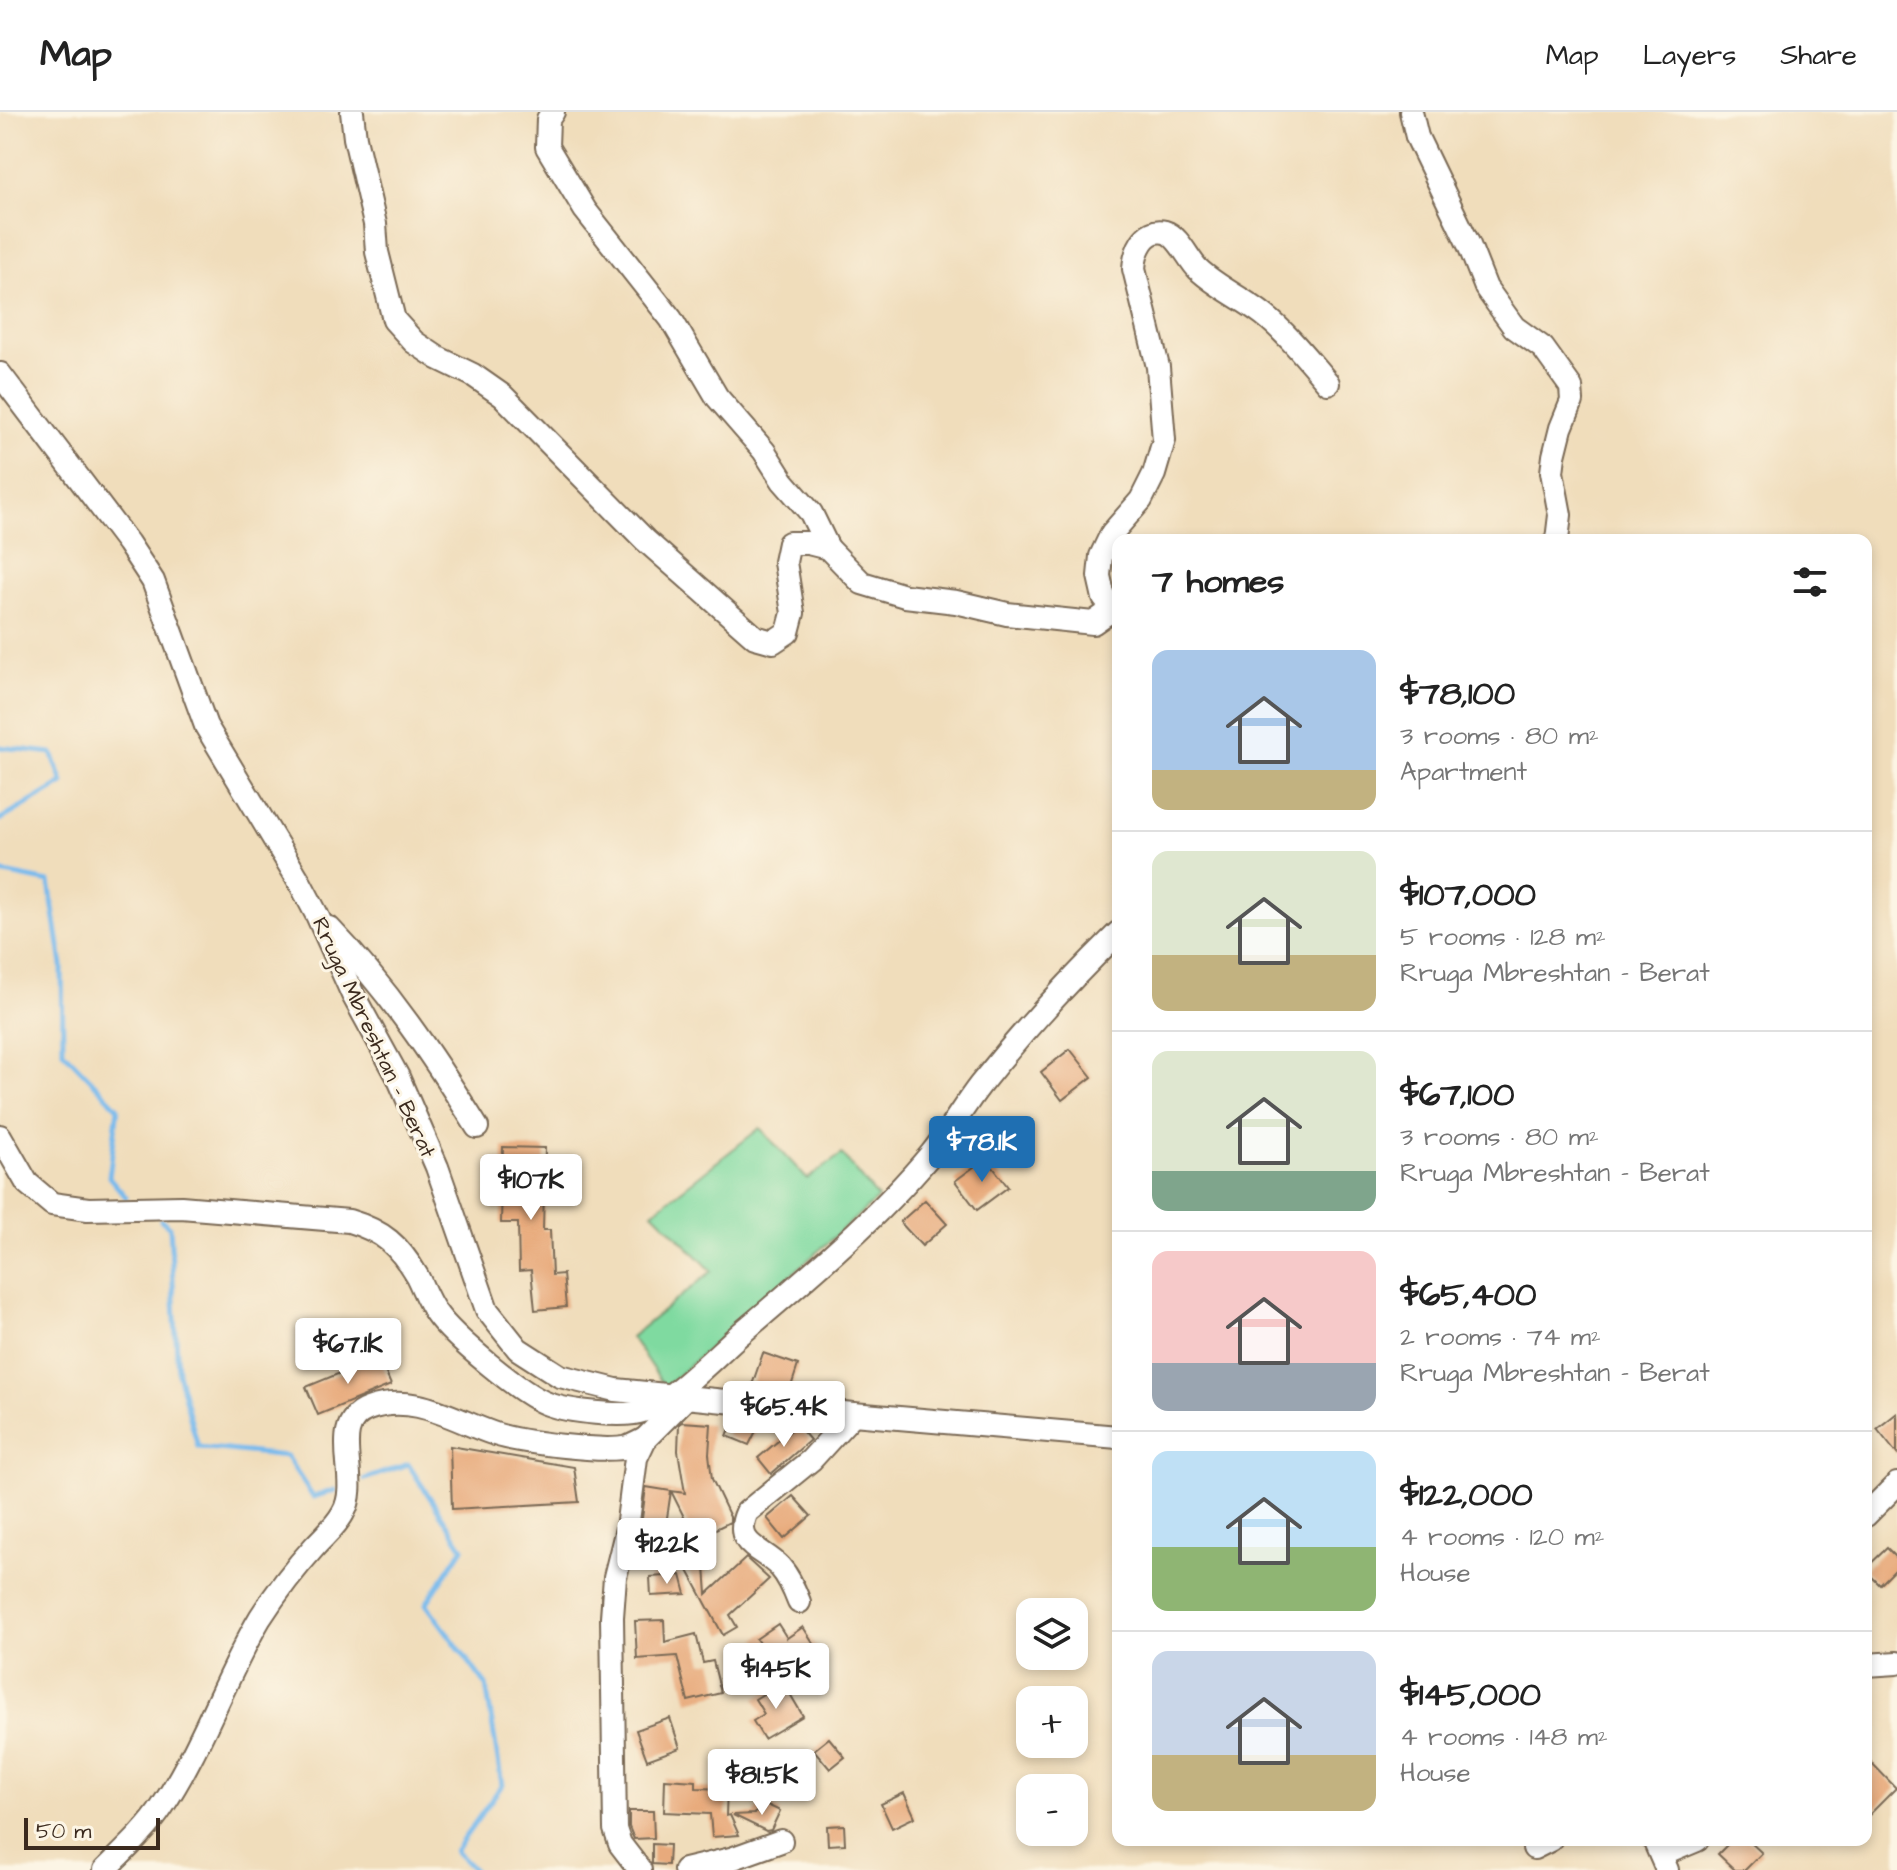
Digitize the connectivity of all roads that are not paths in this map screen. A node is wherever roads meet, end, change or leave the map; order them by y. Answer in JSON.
{"nodes":[{"id":1,"x":352,"y":112,"type":"edge"},
{"id":2,"x":553,"y":112,"type":"edge"},
{"id":3,"x":1411,"y":112,"type":"edge"},
{"id":4,"x":0,"y":374,"type":"edge"},
{"id":5,"x":1328,"y":383,"type":"dead end"},
{"id":6,"x":1557,"y":534,"type":"edge"},
{"id":7,"x":828,"y":548,"type":"junction"},
{"id":8,"x":1112,"y":607,"type":"edge"},
{"id":9,"x":1112,"y":614,"type":"edge"},
{"id":10,"x":317,"y":915,"type":"junction"},
{"id":11,"x":1112,"y":939,"type":"edge"},
{"id":12,"x":477,"y":1127,"type":"dead end"},
{"id":13,"x":0,"y":1136,"type":"edge"},
{"id":14,"x":679,"y":1395,"type":"junction"},
{"id":15,"x":853,"y":1414,"type":"junction"},
{"id":16,"x":1112,"y":1436,"type":"edge"},
{"id":17,"x":645,"y":1439,"type":"junction"},
{"id":18,"x":1897,"y":1484,"type":"edge"},
{"id":19,"x":1872,"y":1509,"type":"edge"},
{"id":20,"x":799,"y":1602,"type":"dead end"},
{"id":21,"x":1897,"y":1663,"type":"edge"},
{"id":22,"x":1872,"y":1665,"type":"edge"},
{"id":23,"x":781,"y":1841,"type":"dead end"},
{"id":24,"x":1683,"y":1846,"type":"edge"},
{"id":25,"x":1661,"y":1855,"type":"edge"},
{"id":26,"x":105,"y":1870,"type":"edge"},
{"id":27,"x":640,"y":1870,"type":"edge"},
{"id":28,"x":685,"y":1870,"type":"edge"}],
"edges":[{"from":1,"to":7,"type":"street"},
{"from":2,"to":7,"type":"street"},
{"from":3,"to":6,"type":"street"},
{"from":4,"to":10,"type":"street","name":"Rruga Mbreshtan - Berat"},
{"from":5,"to":8,"type":"street"},
{"from":7,"to":9,"type":"street"},
{"from":10,"to":12,"type":"street"},
{"from":10,"to":14,"type":"street","name":"Rruga Mbreshtan - Berat"},
{"from":11,"to":14,"type":"street"},
{"from":13,"to":14,"type":"street"},
{"from":14,"to":15,"type":"street","name":"Rruga Mbreshtan - Berat"},
{"from":14,"to":17,"type":"street"},
{"from":15,"to":16,"type":"street","name":"Rruga Mbreshtan - Berat"},
{"from":15,"to":20,"type":"street"},
{"from":17,"to":26,"type":"street"},
{"from":17,"to":27,"type":"street"},
{"from":18,"to":19,"type":"street"},
{"from":21,"to":22,"type":"street"},
{"from":23,"to":28,"type":"street"},
{"from":24,"to":25,"type":"street"}]}
